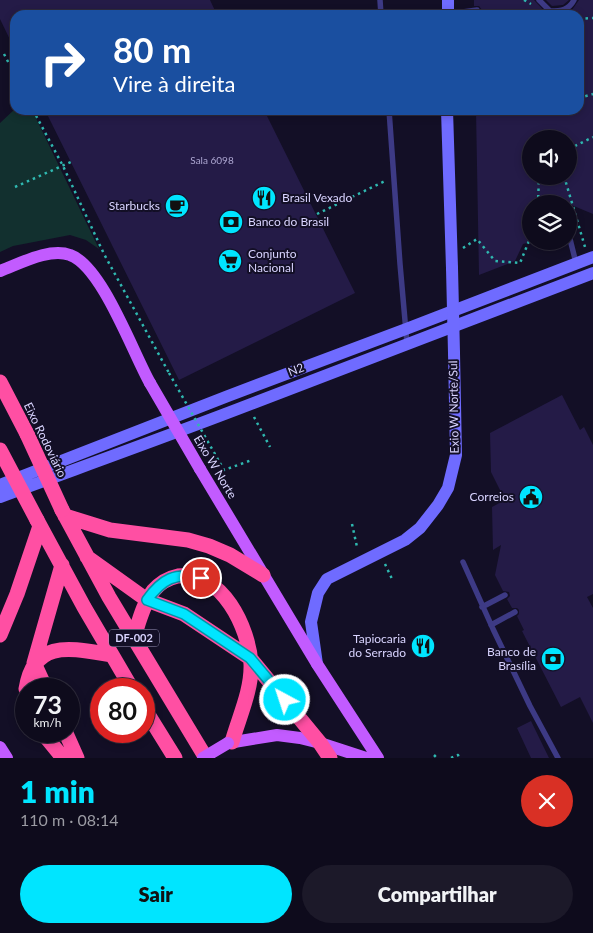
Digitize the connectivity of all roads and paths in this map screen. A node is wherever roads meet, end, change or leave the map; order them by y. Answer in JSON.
{"nodes":[{"id":1,"x":539,"y":0,"type":"edge"},
{"id":2,"x":574,"y":0,"type":"edge"},
{"id":3,"x":549,"y":10,"type":"edge"},
{"id":4,"x":564,"y":10,"type":"edge"},
{"id":5,"x":4,"y":54,"type":"dead end"},
{"id":6,"x":10,"y":65,"type":"edge"},
{"id":7,"x":36,"y":115,"type":"edge"},
{"id":8,"x":389,"y":115,"type":"edge"},
{"id":9,"x":447,"y":115,"type":"edge"},
{"id":10,"x":593,"y":137,"type":"edge"},
{"id":11,"x":577,"y":145,"type":"edge"},
{"id":12,"x":73,"y":161,"type":"dead end"},
{"id":13,"x":63,"y":166,"type":"junction"},
{"id":14,"x":394,"y":177,"type":"junction"},
{"id":15,"x":567,"y":185,"type":"edge"},
{"id":16,"x":15,"y":187,"type":"dead end"},
{"id":17,"x":317,"y":214,"type":"dead end"},
{"id":18,"x":462,"y":249,"type":"dead end"},
{"id":19,"x":525,"y":250,"type":"edge"},
{"id":20,"x":573,"y":250,"type":"edge"},
{"id":21,"x":591,"y":255,"type":"edge"},
{"id":22,"x":576,"y":262,"type":"junction"},
{"id":23,"x":0,"y":271,"type":"edge"},
{"id":24,"x":593,"y":273,"type":"edge"},
{"id":25,"x":564,"y":276,"type":"junction"},
{"id":26,"x":406,"y":329,"type":"junction"},
{"id":27,"x":407,"y":343,"type":"junction"},
{"id":28,"x":0,"y":382,"type":"edge"},
{"id":29,"x":255,"y":418,"type":"dead end"},
{"id":30,"x":270,"y":447,"type":"dead end"},
{"id":31,"x":0,"y":450,"type":"edge"},
{"id":32,"x":252,"y":460,"type":"dead end"},
{"id":33,"x":0,"y":485,"type":"edge"},
{"id":34,"x":0,"y":497,"type":"edge"},
{"id":35,"x":64,"y":513,"type":"junction"},
{"id":36,"x":38,"y":523,"type":"junction"},
{"id":37,"x":352,"y":524,"type":"dead end"},
{"id":38,"x":357,"y":548,"type":"dead end"},
{"id":39,"x":87,"y":557,"type":"junction"},
{"id":40,"x":384,"y":562,"type":"dead end"},
{"id":41,"x":463,"y":562,"type":"dead end"},
{"id":42,"x":62,"y":566,"type":"junction"},
{"id":43,"x":263,"y":575,"type":"junction"},
{"id":44,"x":392,"y":578,"type":"dead end"},
{"id":45,"x":505,"y":595,"type":"dead end"},
{"id":46,"x":147,"y":600,"type":"junction"},
{"id":47,"x":482,"y":608,"type":"junction"},
{"id":48,"x":515,"y":612,"type":"dead end"},
{"id":49,"x":491,"y":625,"type":"junction"},
{"id":50,"x":0,"y":635,"type":"edge"},
{"id":51,"x":134,"y":637,"type":"junction"},
{"id":52,"x":112,"y":656,"type":"junction"},
{"id":53,"x":250,"y":658,"type":"junction"},
{"id":54,"x":34,"y":663,"type":"junction"},
{"id":55,"x":317,"y":664,"type":"junction"},
{"id":56,"x":28,"y":678,"type":"edge"},
{"id":57,"x":41,"y":678,"type":"edge"},
{"id":58,"x":125,"y":678,"type":"edge"},
{"id":59,"x":155,"y":726,"type":"edge"},
{"id":60,"x":230,"y":742,"type":"junction"},
{"id":61,"x":50,"y":743,"type":"edge"},
{"id":62,"x":71,"y":743,"type":"edge"},
{"id":63,"x":320,"y":743,"type":"junction"},
{"id":64,"x":0,"y":747,"type":"edge"},
{"id":65,"x":7,"y":758,"type":"edge"},
{"id":66,"x":65,"y":758,"type":"edge"},
{"id":67,"x":78,"y":758,"type":"edge"},
{"id":68,"x":175,"y":758,"type":"edge"},
{"id":69,"x":205,"y":758,"type":"edge"},
{"id":70,"x":330,"y":758,"type":"edge"},
{"id":71,"x":366,"y":758,"type":"edge"},
{"id":72,"x":378,"y":758,"type":"edge"},
{"id":73,"x":451,"y":758,"type":"edge"},
{"id":74,"x":459,"y":758,"type":"edge"},
{"id":75,"x":558,"y":758,"type":"edge"}],
"edges":[{"from":1,"to":3,"type":"lane"},
{"from":2,"to":4,"type":"lane"},
{"from":5,"to":6,"type":"path"},
{"from":7,"to":13,"type":"path"},
{"from":8,"to":14,"type":"lane"},
{"from":9,"to":55,"type":"main road","name":"Exio W Norte/Sul","bridge":true},
{"from":10,"to":11,"type":"path"},
{"from":12,"to":13,"type":"path"},
{"from":13,"to":16,"type":"path"},
{"from":13,"to":32,"type":"path","bridge":true},
{"from":14,"to":17,"type":"path"},
{"from":14,"to":26,"type":"lane"},
{"from":15,"to":21,"type":"path"},
{"from":18,"to":19,"type":"path"},
{"from":20,"to":22,"type":"lane"},
{"from":21,"to":22,"type":"main road","name":"N2"},
{"from":21,"to":25,"type":"main road"},
{"from":22,"to":25,"type":"main road","name":"N2"},
{"from":23,"to":43,"type":"main road","name":"Eixo W Norte","bridge":true},
{"from":24,"to":25,"type":"main road","name":"N2"},
{"from":25,"to":26,"type":"main road","name":"N2"},
{"from":25,"to":27,"type":"main road","name":"N2"},
{"from":26,"to":27,"type":"lane"},
{"from":26,"to":33,"type":"main road","name":"N2"},
{"from":27,"to":34,"type":"main road","name":"N2"},
{"from":28,"to":35,"type":"highway","name":"Eixo Rodoviário","number":"DF-002","bridge":true},
{"from":29,"to":30,"type":"path"},
{"from":31,"to":36,"type":"highway","number":"DF-002","bridge":true},
{"from":35,"to":39,"type":"highway","number":"DF-002"},
{"from":35,"to":43,"type":"highway"},
{"from":36,"to":42,"type":"highway","number":"DF-002"},
{"from":36,"to":50,"type":"highway"},
{"from":37,"to":38,"type":"path"},
{"from":39,"to":46,"type":"highway","number":"DF-002"},
{"from":39,"to":51,"type":"highway","number":"DF-002"},
{"from":40,"to":44,"type":"path"},
{"from":41,"to":47,"type":"lane"},
{"from":42,"to":52,"type":"highway","number":"DF-002"},
{"from":42,"to":54,"type":"highway"},
{"from":43,"to":55,"type":"main road","name":"Eixo W Norte"},
{"from":45,"to":47,"type":"lane"},
{"from":46,"to":51,"type":"highway"},
{"from":46,"to":53,"type":"highway","number":"DF-002"},
{"from":46,"to":53,"type":"highway"},
{"from":47,"to":49,"type":"lane"},
{"from":48,"to":49,"type":"lane"},
{"from":49,"to":75,"type":"lane"},
{"from":51,"to":69,"type":"highway","number":"DF-002"},
{"from":52,"to":54,"type":"highway"},
{"from":52,"to":58,"type":"highway","number":"DF-002"},
{"from":53,"to":60,"type":"highway"},
{"from":53,"to":63,"type":"highway","number":"DF-002"},
{"from":54,"to":56,"type":"highway"},
{"from":54,"to":57,"type":"highway"},
{"from":55,"to":72,"type":"main road","name":"Eixo W Norte"},
{"from":59,"to":68,"type":"highway"},
{"from":60,"to":63,"type":"main road"},
{"from":60,"to":69,"type":"main road","bridge":true},
{"from":61,"to":66,"type":"highway"},
{"from":62,"to":67,"type":"highway"},
{"from":63,"to":70,"type":"highway","number":"DF-002"},
{"from":63,"to":71,"type":"main road"},
{"from":64,"to":65,"type":"main road"},
{"from":73,"to":74,"type":"path"}]}
